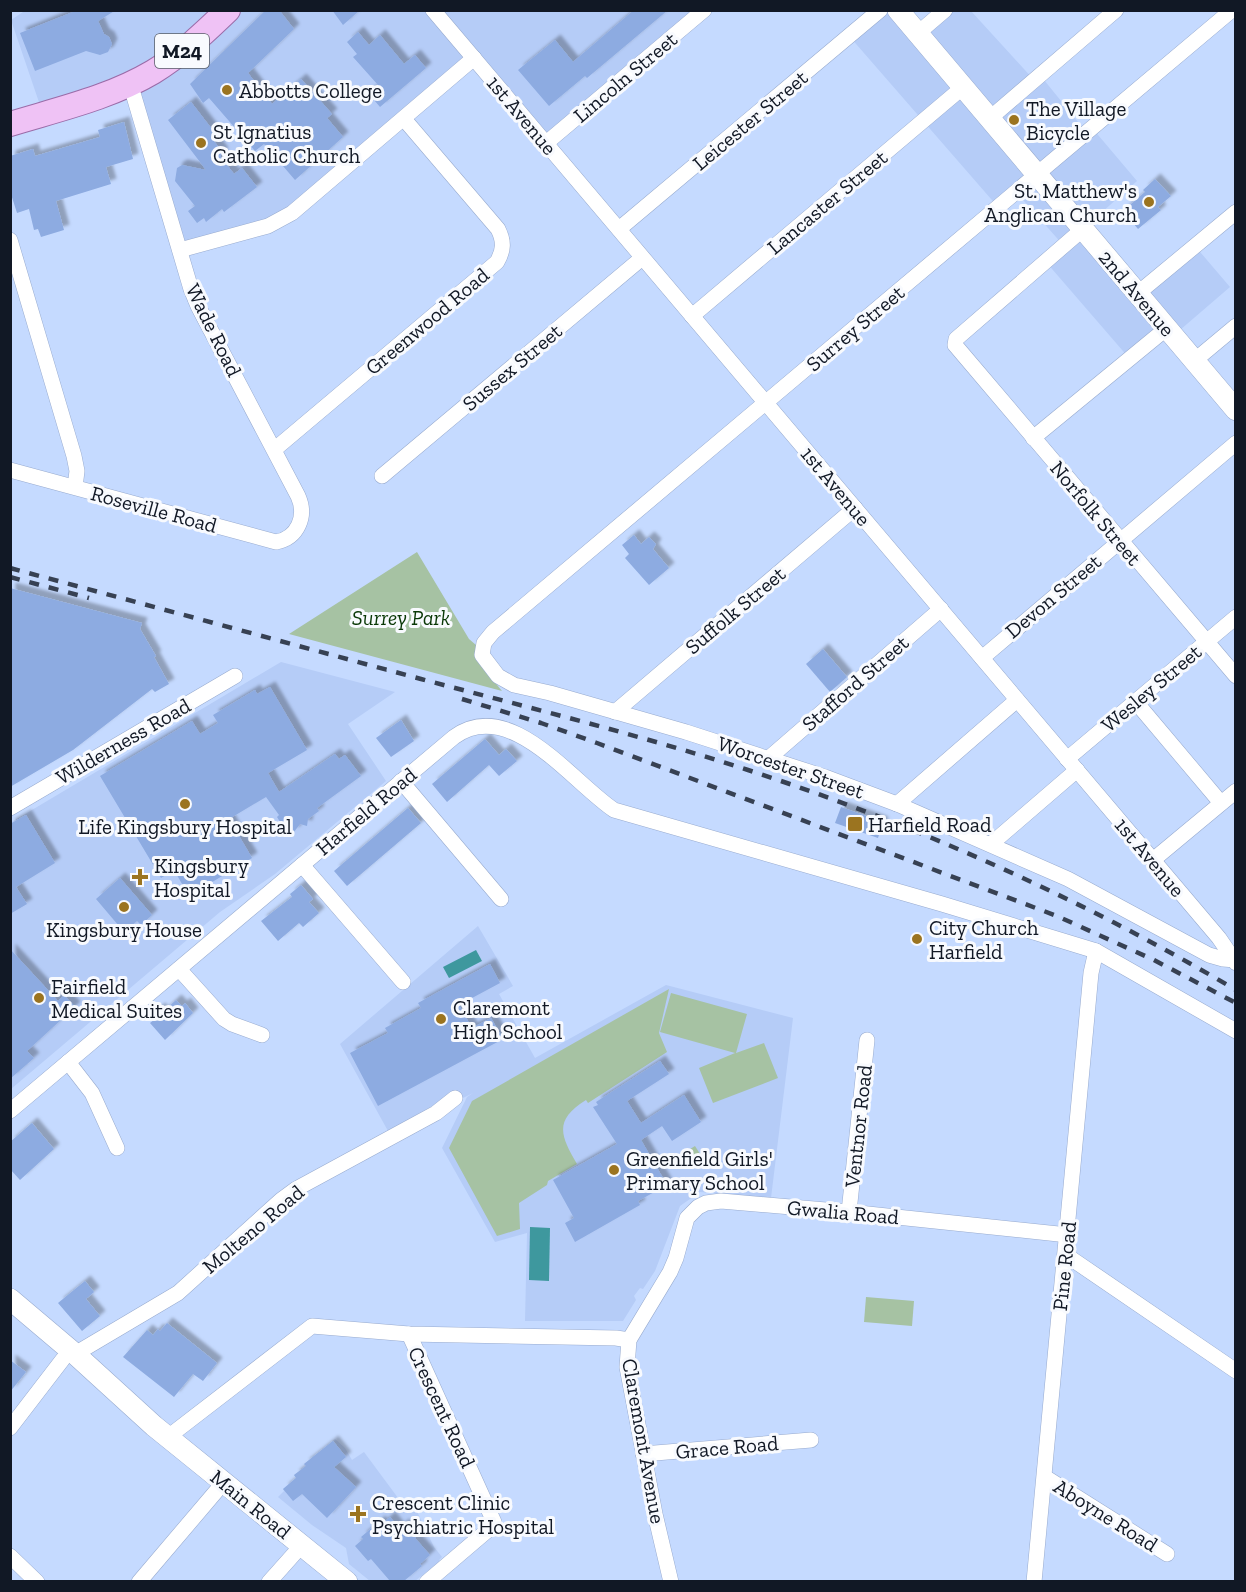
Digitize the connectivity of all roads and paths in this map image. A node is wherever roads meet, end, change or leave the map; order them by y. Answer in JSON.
{"nodes":[{"id":1,"x":228,"y":10,"type":"edge"},
{"id":2,"x":433,"y":10,"type":"edge"},
{"id":3,"x":704,"y":10,"type":"edge"},
{"id":4,"x":880,"y":10,"type":"edge"},
{"id":5,"x":898,"y":10,"type":"edge"},
{"id":6,"x":945,"y":10,"type":"edge"},
{"id":7,"x":1116,"y":10,"type":"edge"},
{"id":8,"x":1232,"y":10,"type":"edge"},
{"id":9,"x":917,"y":34,"type":"junction"},
{"id":10,"x":474,"y":58,"type":"junction"},
{"id":11,"x":130,"y":83,"type":"junction"},
{"id":12,"x":962,"y":88,"type":"junction"},
{"id":13,"x":404,"y":119,"type":"junction"},
{"id":14,"x":989,"y":119,"type":"junction"},
{"id":15,"x":10,"y":124,"type":"edge"},
{"id":16,"x":545,"y":144,"type":"junction"},
{"id":17,"x":1036,"y":174,"type":"junction"},
{"id":18,"x":1236,"y":212,"type":"edge"},
{"id":19,"x":619,"y":229,"type":"junction"},
{"id":20,"x":1083,"y":229,"type":"junction"},
{"id":21,"x":10,"y":240,"type":"edge"},
{"id":22,"x":180,"y":250,"type":"junction"},
{"id":23,"x":642,"y":258,"type":"junction"},
{"id":24,"x":1137,"y":294,"type":"junction"},
{"id":25,"x":692,"y":316,"type":"junction"},
{"id":26,"x":1236,"y":326,"type":"edge"},
{"id":27,"x":1167,"y":328,"type":"junction"},
{"id":28,"x":1194,"y":361,"type":"junction"},
{"id":29,"x":766,"y":403,"type":"junction"},
{"id":30,"x":1236,"y":411,"type":"edge"},
{"id":31,"x":1033,"y":438,"type":"junction"},
{"id":32,"x":1236,"y":443,"type":"edge"},
{"id":33,"x":275,"y":449,"type":"junction"},
{"id":34,"x":10,"y":470,"type":"edge"},
{"id":35,"x":382,"y":476,"type":"dead end"},
{"id":36,"x":75,"y":487,"type":"junction"},
{"id":37,"x":855,"y":508,"type":"junction"},
{"id":38,"x":296,"y":532,"type":"joint"},
{"id":39,"x":1119,"y":540,"type":"junction"},
{"id":40,"x":941,"y":609,"type":"junction"},
{"id":41,"x":1236,"y":617,"type":"edge"},
{"id":42,"x":1207,"y":642,"type":"junction"},
{"id":43,"x":482,"y":649,"type":"joint"},
{"id":44,"x":982,"y":658,"type":"junction"},
{"id":45,"x":235,"y":676,"type":"dead end"},
{"id":46,"x":1236,"y":676,"type":"edge"},
{"id":47,"x":1017,"y":699,"type":"junction"},
{"id":48,"x":1136,"y":701,"type":"junction"},
{"id":49,"x":615,"y":712,"type":"junction"},
{"id":50,"x":769,"y":758,"type":"junction"},
{"id":51,"x":1072,"y":765,"type":"junction"},
{"id":52,"x":401,"y":781,"type":"junction"},
{"id":53,"x":1236,"y":791,"type":"edge"},
{"id":54,"x":1221,"y":803,"type":"junction"},
{"id":55,"x":897,"y":804,"type":"junction"},
{"id":56,"x":10,"y":808,"type":"edge"},
{"id":57,"x":991,"y":844,"type":"junction"},
{"id":58,"x":1153,"y":860,"type":"junction"},
{"id":59,"x":302,"y":865,"type":"junction"},
{"id":60,"x":501,"y":899,"type":"dead end"},
{"id":61,"x":1096,"y":951,"type":"junction"},
{"id":62,"x":1235,"y":961,"type":"edge"},
{"id":63,"x":179,"y":969,"type":"junction"},
{"id":64,"x":403,"y":982,"type":"dead end"},
{"id":65,"x":1236,"y":1031,"type":"edge"},
{"id":66,"x":262,"y":1035,"type":"dead end"},
{"id":67,"x":867,"y":1040,"type":"dead end"},
{"id":68,"x":68,"y":1062,"type":"junction"},
{"id":69,"x":455,"y":1098,"type":"dead end"},
{"id":70,"x":10,"y":1111,"type":"edge"},
{"id":71,"x":117,"y":1148,"type":"dead end"},
{"id":72,"x":849,"y":1212,"type":"junction"},
{"id":73,"x":1068,"y":1234,"type":"junction"},
{"id":74,"x":1066,"y":1255,"type":"junction"},
{"id":75,"x":10,"y":1299,"type":"edge"},
{"id":76,"x":10,"y":1317,"type":"edge"},
{"id":77,"x":409,"y":1334,"type":"junction"},
{"id":78,"x":629,"y":1340,"type":"junction"},
{"id":79,"x":69,"y":1356,"type":"junction"},
{"id":80,"x":1236,"y":1371,"type":"edge"},
{"id":81,"x":10,"y":1428,"type":"edge"},
{"id":82,"x":161,"y":1431,"type":"junction"},
{"id":83,"x":811,"y":1440,"type":"dead end"},
{"id":84,"x":644,"y":1455,"type":"junction"},
{"id":85,"x":1045,"y":1477,"type":"junction"},
{"id":86,"x":224,"y":1482,"type":"junction"},
{"id":87,"x":302,"y":1545,"type":"junction"},
{"id":88,"x":1167,"y":1554,"type":"dead end"},
{"id":89,"x":10,"y":1556,"type":"edge"},
{"id":90,"x":37,"y":1581,"type":"edge"},
{"id":91,"x":139,"y":1581,"type":"edge"},
{"id":92,"x":269,"y":1581,"type":"edge"},
{"id":93,"x":347,"y":1581,"type":"edge"},
{"id":94,"x":427,"y":1581,"type":"edge"},
{"id":95,"x":671,"y":1581,"type":"edge"},
{"id":96,"x":1034,"y":1581,"type":"edge"}],
"edges":[{"from":1,"to":11,"type":"main road","number":"M24"},
{"from":2,"to":10,"type":"street","name":"1st Avenue"},
{"from":3,"to":16,"type":"street","name":"Lincoln Street"},
{"from":4,"to":19,"type":"street","name":"Leicester Street"},
{"from":5,"to":9,"type":"street","name":"2nd Avenue"},
{"from":6,"to":9,"type":"street"},
{"from":7,"to":14,"type":"street"},
{"from":8,"to":17,"type":"street","name":"Surrey Street"},
{"from":9,"to":12,"type":"street","name":"2nd Avenue"},
{"from":10,"to":13,"type":"street"},
{"from":10,"to":16,"type":"street","name":"1st Avenue"},
{"from":11,"to":15,"type":"main road","number":"M24"},
{"from":11,"to":22,"type":"street","name":"Wade Road"},
{"from":12,"to":14,"type":"street","name":"2nd Avenue"},
{"from":12,"to":25,"type":"street","name":"Lancaster Street"},
{"from":13,"to":22,"type":"street"},
{"from":13,"to":33,"type":"street","name":"Greenwood Road"},
{"from":14,"to":17,"type":"street","name":"2nd Avenue"},
{"from":16,"to":19,"type":"street","name":"1st Avenue"},
{"from":17,"to":20,"type":"street","name":"2nd Avenue"},
{"from":17,"to":29,"type":"street","name":"Surrey Street"},
{"from":18,"to":24,"type":"street"},
{"from":19,"to":23,"type":"street","name":"1st Avenue"},
{"from":20,"to":24,"type":"street","name":"2nd Avenue"},
{"from":20,"to":31,"type":"street","name":"Norfolk Street"},
{"from":21,"to":36,"type":"street"},
{"from":22,"to":33,"type":"street","name":"Wade Road"},
{"from":23,"to":25,"type":"street","name":"1st Avenue"},
{"from":23,"to":35,"type":"street","name":"Sussex Street"},
{"from":24,"to":27,"type":"street","name":"2nd Avenue"},
{"from":25,"to":29,"type":"street","name":"1st Avenue"},
{"from":26,"to":28,"type":"street"},
{"from":27,"to":28,"type":"street","name":"2nd Avenue"},
{"from":27,"to":31,"type":"street"},
{"from":28,"to":30,"type":"street","name":"2nd Avenue"},
{"from":29,"to":37,"type":"street","name":"1st Avenue"},
{"from":29,"to":43,"type":"street","name":"Surrey Street"},
{"from":31,"to":39,"type":"street","name":"Norfolk Street"},
{"from":32,"to":39,"type":"street","name":"Devon Street"},
{"from":33,"to":38,"type":"street","name":"Wade Road"},
{"from":34,"to":36,"type":"street","name":"Roseville Road"},
{"from":36,"to":38,"type":"street","name":"Roseville Road"},
{"from":37,"to":40,"type":"street","name":"1st Avenue"},
{"from":37,"to":49,"type":"street","name":"Suffolk Street"},
{"from":39,"to":42,"type":"street","name":"Norfolk Street"},
{"from":39,"to":44,"type":"street","name":"Devon Street"},
{"from":40,"to":44,"type":"street","name":"1st Avenue"},
{"from":40,"to":50,"type":"street","name":"Stafford Street"},
{"from":41,"to":42,"type":"street","name":"Wesley Street"},
{"from":42,"to":46,"type":"street","name":"Norfolk Street"},
{"from":42,"to":48,"type":"street","name":"Wesley Street"},
{"from":43,"to":49,"type":"street","name":"Worcester Street"},
{"from":44,"to":47,"type":"street","name":"1st Avenue"},
{"from":45,"to":56,"type":"street","name":"Wilderness Road"},
{"from":47,"to":51,"type":"street","name":"1st Avenue"},
{"from":47,"to":55,"type":"street"},
{"from":48,"to":51,"type":"street","name":"Wesley Street"},
{"from":48,"to":54,"type":"street"},
{"from":49,"to":50,"type":"street","name":"Worcester Street"},
{"from":50,"to":55,"type":"street","name":"Worcester Street"},
{"from":51,"to":57,"type":"street","name":"Wesley Street"},
{"from":51,"to":58,"type":"street","name":"1st Avenue"},
{"from":52,"to":59,"type":"street","name":"Harfield Road"},
{"from":52,"to":60,"type":"street"},
{"from":52,"to":61,"type":"street","name":"Harfield Road"},
{"from":53,"to":54,"type":"street"},
{"from":54,"to":58,"type":"street"},
{"from":55,"to":57,"type":"street","name":"Worcester Street"},
{"from":57,"to":62,"type":"street","name":"Worcester Street"},
{"from":58,"to":62,"type":"street","name":"1st Avenue"},
{"from":59,"to":63,"type":"street","name":"Harfield Road"},
{"from":59,"to":64,"type":"street"},
{"from":61,"to":65,"type":"street","name":"Harfield Road"},
{"from":61,"to":73,"type":"street","name":"Pine Road"},
{"from":63,"to":66,"type":"street"},
{"from":63,"to":68,"type":"street","name":"Harfield Road"},
{"from":67,"to":72,"type":"street","name":"Ventnor Road"},
{"from":68,"to":70,"type":"street","name":"Harfield Road"},
{"from":68,"to":71,"type":"street"},
{"from":69,"to":79,"type":"street","name":"Molteno Road"},
{"from":72,"to":73,"type":"street","name":"Gwalia Road"},
{"from":72,"to":78,"type":"street","name":"Gwalia Road"},
{"from":73,"to":74,"type":"street","name":"Pine Road"},
{"from":74,"to":80,"type":"street"},
{"from":74,"to":85,"type":"street","name":"Pine Road"},
{"from":75,"to":79,"type":"street","name":"Main Road"},
{"from":76,"to":79,"type":"street","name":"Main Road"},
{"from":77,"to":78,"type":"street","name":"Claremont Avenue"},
{"from":77,"to":82,"type":"street","name":"Crescent Road"},
{"from":77,"to":94,"type":"street","name":"Crescent Road"},
{"from":78,"to":84,"type":"street","name":"Claremont Avenue"},
{"from":79,"to":81,"type":"street"},
{"from":79,"to":82,"type":"street","name":"Main Road"},
{"from":82,"to":86,"type":"street","name":"Main Road"},
{"from":83,"to":84,"type":"street","name":"Grace Road"},
{"from":84,"to":95,"type":"street","name":"Claremont Avenue"},
{"from":85,"to":88,"type":"street","name":"Aboyne Road"},
{"from":85,"to":96,"type":"street","name":"Pine Road"},
{"from":86,"to":87,"type":"street","name":"Main Road"},
{"from":86,"to":91,"type":"street"},
{"from":87,"to":92,"type":"street"},
{"from":87,"to":93,"type":"street","name":"Main Road"},
{"from":89,"to":90,"type":"street"}]}
